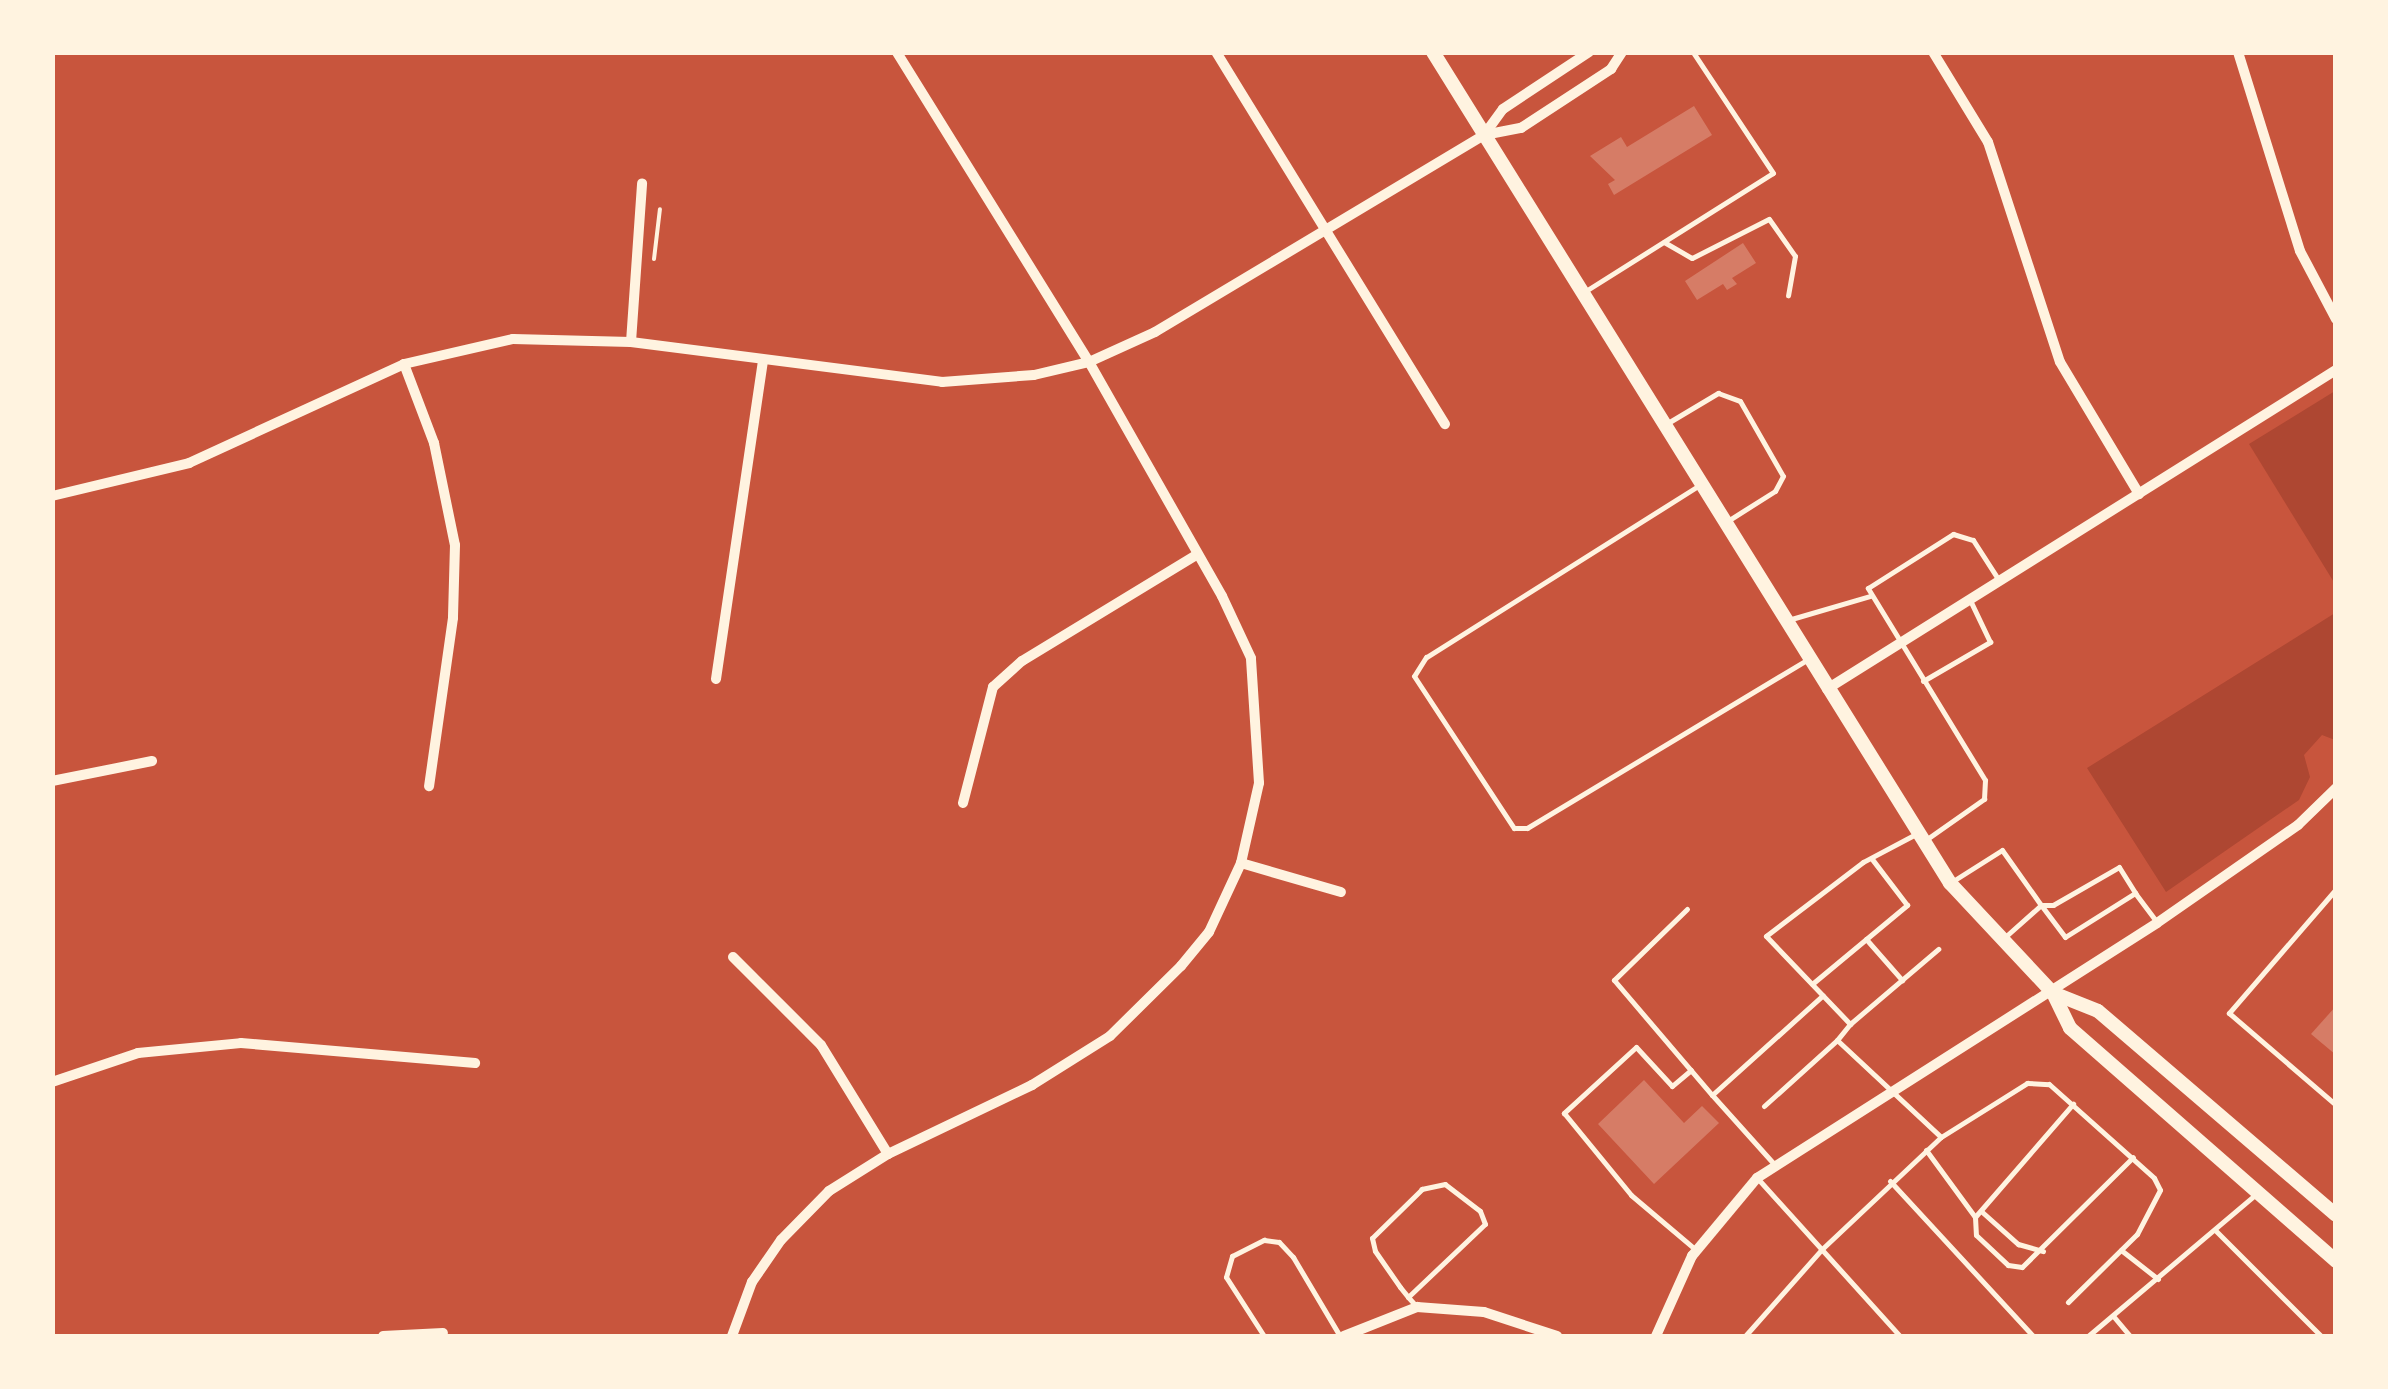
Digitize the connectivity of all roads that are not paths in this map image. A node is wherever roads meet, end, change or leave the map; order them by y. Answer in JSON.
{"nodes":[{"id":1,"x":897,"y":52,"type":"edge"},
{"id":2,"x":1216,"y":52,"type":"edge"},
{"id":3,"x":1433,"y":52,"type":"edge"},
{"id":4,"x":1589,"y":52,"type":"edge"},
{"id":5,"x":1622,"y":52,"type":"edge"},
{"id":6,"x":1692,"y":52,"type":"edge"},
{"id":7,"x":1933,"y":52,"type":"edge"},
{"id":8,"x":2238,"y":52,"type":"edge"},
{"id":9,"x":1484,"y":135,"type":"junction"},
{"id":10,"x":642,"y":183,"type":"dead end"},
{"id":11,"x":1328,"y":226,"type":"junction"},
{"id":12,"x":1664,"y":242,"type":"junction"},
{"id":13,"x":1582,"y":293,"type":"junction"},
{"id":14,"x":1788,"y":295,"type":"dead end"},
{"id":15,"x":2336,"y":320,"type":"edge"},
{"id":16,"x":631,"y":342,"type":"junction"},
{"id":17,"x":764,"y":362,"type":"junction"},
{"id":18,"x":1088,"y":362,"type":"junction"},
{"id":19,"x":404,"y":364,"type":"junction"},
{"id":20,"x":2336,"y":370,"type":"edge"},
{"id":21,"x":1445,"y":424,"type":"dead end"},
{"id":22,"x":1663,"y":425,"type":"junction"},
{"id":23,"x":1700,"y":485,"type":"junction"},
{"id":24,"x":2138,"y":494,"type":"junction"},
{"id":25,"x":52,"y":496,"type":"edge"},
{"id":26,"x":1724,"y":523,"type":"junction"},
{"id":27,"x":1196,"y":555,"type":"junction"},
{"id":28,"x":1999,"y":581,"type":"junction"},
{"id":29,"x":1870,"y":596,"type":"junction"},
{"id":30,"x":1970,"y":600,"type":"junction"},
{"id":31,"x":1784,"y":620,"type":"junction"},
{"id":32,"x":1900,"y":644,"type":"junction"},
{"id":33,"x":1808,"y":658,"type":"junction"},
{"id":34,"x":716,"y":679,"type":"dead end"},
{"id":35,"x":1924,"y":682,"type":"junction"},
{"id":36,"x":1827,"y":690,"type":"junction"},
{"id":37,"x":152,"y":761,"type":"dead end"},
{"id":38,"x":52,"y":781,"type":"edge"},
{"id":39,"x":429,"y":786,"type":"dead end"},
{"id":40,"x":2336,"y":788,"type":"edge"},
{"id":41,"x":964,"y":803,"type":"dead end"},
{"id":42,"x":1920,"y":838,"type":"junction"},
{"id":43,"x":1872,"y":859,"type":"junction"},
{"id":44,"x":1241,"y":863,"type":"junction"},
{"id":45,"x":1950,"y":883,"type":"junction"},
{"id":46,"x":2336,"y":889,"type":"edge"},
{"id":47,"x":1341,"y":892,"type":"dead end"},
{"id":48,"x":2135,"y":894,"type":"junction"},
{"id":49,"x":2041,"y":905,"type":"junction"},
{"id":50,"x":1687,"y":909,"type":"dead end"},
{"id":51,"x":2157,"y":923,"type":"junction"},
{"id":52,"x":1866,"y":939,"type":"junction"},
{"id":53,"x":2001,"y":940,"type":"junction"},
{"id":54,"x":1938,"y":949,"type":"dead end"},
{"id":55,"x":733,"y":956,"type":"dead end"},
{"id":56,"x":1902,"y":980,"type":"junction"},
{"id":57,"x":1812,"y":984,"type":"junction"},
{"id":58,"x":2053,"y":993,"type":"junction"},
{"id":59,"x":1822,"y":995,"type":"junction"},
{"id":60,"x":1850,"y":1024,"type":"junction"},
{"id":61,"x":1837,"y":1040,"type":"junction"},
{"id":62,"x":475,"y":1063,"type":"dead end"},
{"id":63,"x":1691,"y":1070,"type":"junction"},
{"id":64,"x":52,"y":1082,"type":"edge"},
{"id":65,"x":1886,"y":1091,"type":"junction"},
{"id":66,"x":1712,"y":1095,"type":"junction"},
{"id":67,"x":2072,"y":1104,"type":"junction"},
{"id":68,"x":2336,"y":1105,"type":"edge"},
{"id":69,"x":1764,"y":1106,"type":"dead end"},
{"id":70,"x":1941,"y":1137,"type":"junction"},
{"id":71,"x":1926,"y":1150,"type":"junction"},
{"id":72,"x":888,"y":1154,"type":"junction"},
{"id":73,"x":2132,"y":1157,"type":"junction"},
{"id":74,"x":1775,"y":1164,"type":"junction"},
{"id":75,"x":1757,"y":1178,"type":"junction"},
{"id":76,"x":1890,"y":1181,"type":"junction"},
{"id":77,"x":2259,"y":1191,"type":"junction"},
{"id":78,"x":1981,"y":1210,"type":"junction"},
{"id":79,"x":2335,"y":1214,"type":"edge"},
{"id":80,"x":1975,"y":1218,"type":"junction"},
{"id":81,"x":2215,"y":1230,"type":"junction"},
{"id":82,"x":1822,"y":1248,"type":"junction"},
{"id":83,"x":1696,"y":1250,"type":"junction"},
{"id":84,"x":2120,"y":1250,"type":"junction"},
{"id":85,"x":2045,"y":1251,"type":"junction"},
{"id":86,"x":2336,"y":1261,"type":"edge"},
{"id":87,"x":2158,"y":1279,"type":"junction"},
{"id":88,"x":1408,"y":1297,"type":"junction"},
{"id":89,"x":2068,"y":1302,"type":"dead end"},
{"id":90,"x":1417,"y":1307,"type":"junction"},
{"id":91,"x":2114,"y":1317,"type":"junction"},
{"id":92,"x":443,"y":1333,"type":"dead end"},
{"id":93,"x":383,"y":1336,"type":"edge"},
{"id":94,"x":732,"y":1336,"type":"edge"},
{"id":95,"x":1264,"y":1336,"type":"edge"},
{"id":96,"x":1342,"y":1336,"type":"edge"},
{"id":97,"x":1557,"y":1336,"type":"edge"},
{"id":98,"x":1656,"y":1336,"type":"edge"},
{"id":99,"x":1744,"y":1336,"type":"edge"},
{"id":100,"x":1900,"y":1336,"type":"edge"},
{"id":101,"x":2033,"y":1336,"type":"edge"},
{"id":102,"x":2088,"y":1336,"type":"edge"},
{"id":103,"x":2130,"y":1336,"type":"edge"},
{"id":104,"x":2321,"y":1336,"type":"edge"}],
"edges":[{"from":1,"to":18,"type":"street"},
{"from":2,"to":11,"type":"street"},
{"from":3,"to":9,"type":"main road"},
{"from":4,"to":9,"type":"street"},
{"from":5,"to":9,"type":"street"},
{"from":6,"to":12,"type":"lane"},
{"from":7,"to":24,"type":"street"},
{"from":8,"to":15,"type":"street"},
{"from":9,"to":11,"type":"street"},
{"from":9,"to":13,"type":"main road"},
{"from":10,"to":16,"type":"street"},
{"from":11,"to":18,"type":"street"},
{"from":11,"to":21,"type":"street"},
{"from":12,"to":13,"type":"lane"},
{"from":12,"to":14,"type":"lane"},
{"from":13,"to":22,"type":"main road"},
{"from":16,"to":17,"type":"street"},
{"from":16,"to":19,"type":"street"},
{"from":17,"to":18,"type":"street"},
{"from":17,"to":34,"type":"street"},
{"from":18,"to":27,"type":"street"},
{"from":19,"to":25,"type":"street"},
{"from":19,"to":39,"type":"street"},
{"from":20,"to":24,"type":"street"},
{"from":22,"to":23,"type":"main road"},
{"from":22,"to":26,"type":"lane"},
{"from":23,"to":26,"type":"main road"},
{"from":23,"to":33,"type":"lane"},
{"from":24,"to":28,"type":"street"},
{"from":26,"to":31,"type":"main road"},
{"from":27,"to":41,"type":"street"},
{"from":27,"to":44,"type":"street"},
{"from":28,"to":29,"type":"lane"},
{"from":28,"to":30,"type":"street"},
{"from":29,"to":31,"type":"lane"},
{"from":29,"to":32,"type":"lane"},
{"from":30,"to":32,"type":"street"},
{"from":30,"to":35,"type":"lane"},
{"from":31,"to":33,"type":"main road"},
{"from":32,"to":35,"type":"lane"},
{"from":32,"to":36,"type":"street"},
{"from":33,"to":36,"type":"main road"},
{"from":35,"to":42,"type":"lane"},
{"from":36,"to":42,"type":"main road"},
{"from":37,"to":38,"type":"street"},
{"from":40,"to":51,"type":"street"},
{"from":42,"to":43,"type":"lane"},
{"from":42,"to":45,"type":"main road"},
{"from":43,"to":52,"type":"lane"},
{"from":43,"to":57,"type":"lane"},
{"from":44,"to":47,"type":"street"},
{"from":44,"to":72,"type":"street"},
{"from":45,"to":49,"type":"lane"},
{"from":45,"to":53,"type":"main road"},
{"from":46,"to":68,"type":"lane"},
{"from":48,"to":49,"type":"lane"},
{"from":48,"to":49,"type":"lane"},
{"from":48,"to":51,"type":"lane"},
{"from":49,"to":53,"type":"lane"},
{"from":50,"to":63,"type":"lane"},
{"from":51,"to":58,"type":"street"},
{"from":52,"to":56,"type":"lane"},
{"from":52,"to":57,"type":"lane"},
{"from":53,"to":58,"type":"main road"},
{"from":54,"to":56,"type":"lane"},
{"from":55,"to":72,"type":"street"},
{"from":56,"to":60,"type":"lane"},
{"from":57,"to":59,"type":"lane"},
{"from":58,"to":65,"type":"street"},
{"from":58,"to":77,"type":"main road"},
{"from":58,"to":79,"type":"main road"},
{"from":59,"to":60,"type":"lane"},
{"from":59,"to":66,"type":"lane"},
{"from":60,"to":61,"type":"lane"},
{"from":61,"to":65,"type":"lane"},
{"from":61,"to":69,"type":"lane"},
{"from":62,"to":64,"type":"street"},
{"from":63,"to":66,"type":"lane"},
{"from":63,"to":83,"type":"lane"},
{"from":65,"to":70,"type":"lane"},
{"from":65,"to":74,"type":"street"},
{"from":66,"to":74,"type":"lane"},
{"from":67,"to":70,"type":"lane"},
{"from":67,"to":73,"type":"lane"},
{"from":67,"to":78,"type":"lane"},
{"from":70,"to":71,"type":"lane"},
{"from":71,"to":76,"type":"lane"},
{"from":71,"to":80,"type":"lane"},
{"from":72,"to":94,"type":"street"},
{"from":73,"to":84,"type":"lane"},
{"from":73,"to":85,"type":"lane"},
{"from":74,"to":75,"type":"street"},
{"from":75,"to":82,"type":"lane"},
{"from":75,"to":83,"type":"street"},
{"from":76,"to":82,"type":"lane"},
{"from":76,"to":101,"type":"lane"},
{"from":77,"to":81,"type":"lane"},
{"from":77,"to":86,"type":"main road"},
{"from":78,"to":80,"type":"lane"},
{"from":78,"to":85,"type":"lane"},
{"from":80,"to":85,"type":"lane"},
{"from":81,"to":87,"type":"lane"},
{"from":81,"to":104,"type":"lane"},
{"from":82,"to":99,"type":"lane"},
{"from":82,"to":100,"type":"lane"},
{"from":83,"to":98,"type":"street"},
{"from":84,"to":87,"type":"lane"},
{"from":84,"to":89,"type":"lane"},
{"from":87,"to":91,"type":"lane"},
{"from":88,"to":88,"type":"lane"},
{"from":88,"to":90,"type":"lane"},
{"from":90,"to":96,"type":"street"},
{"from":90,"to":97,"type":"street"},
{"from":91,"to":102,"type":"lane"},
{"from":91,"to":103,"type":"lane"},
{"from":92,"to":93,"type":"street"},
{"from":95,"to":96,"type":"lane"}]}
